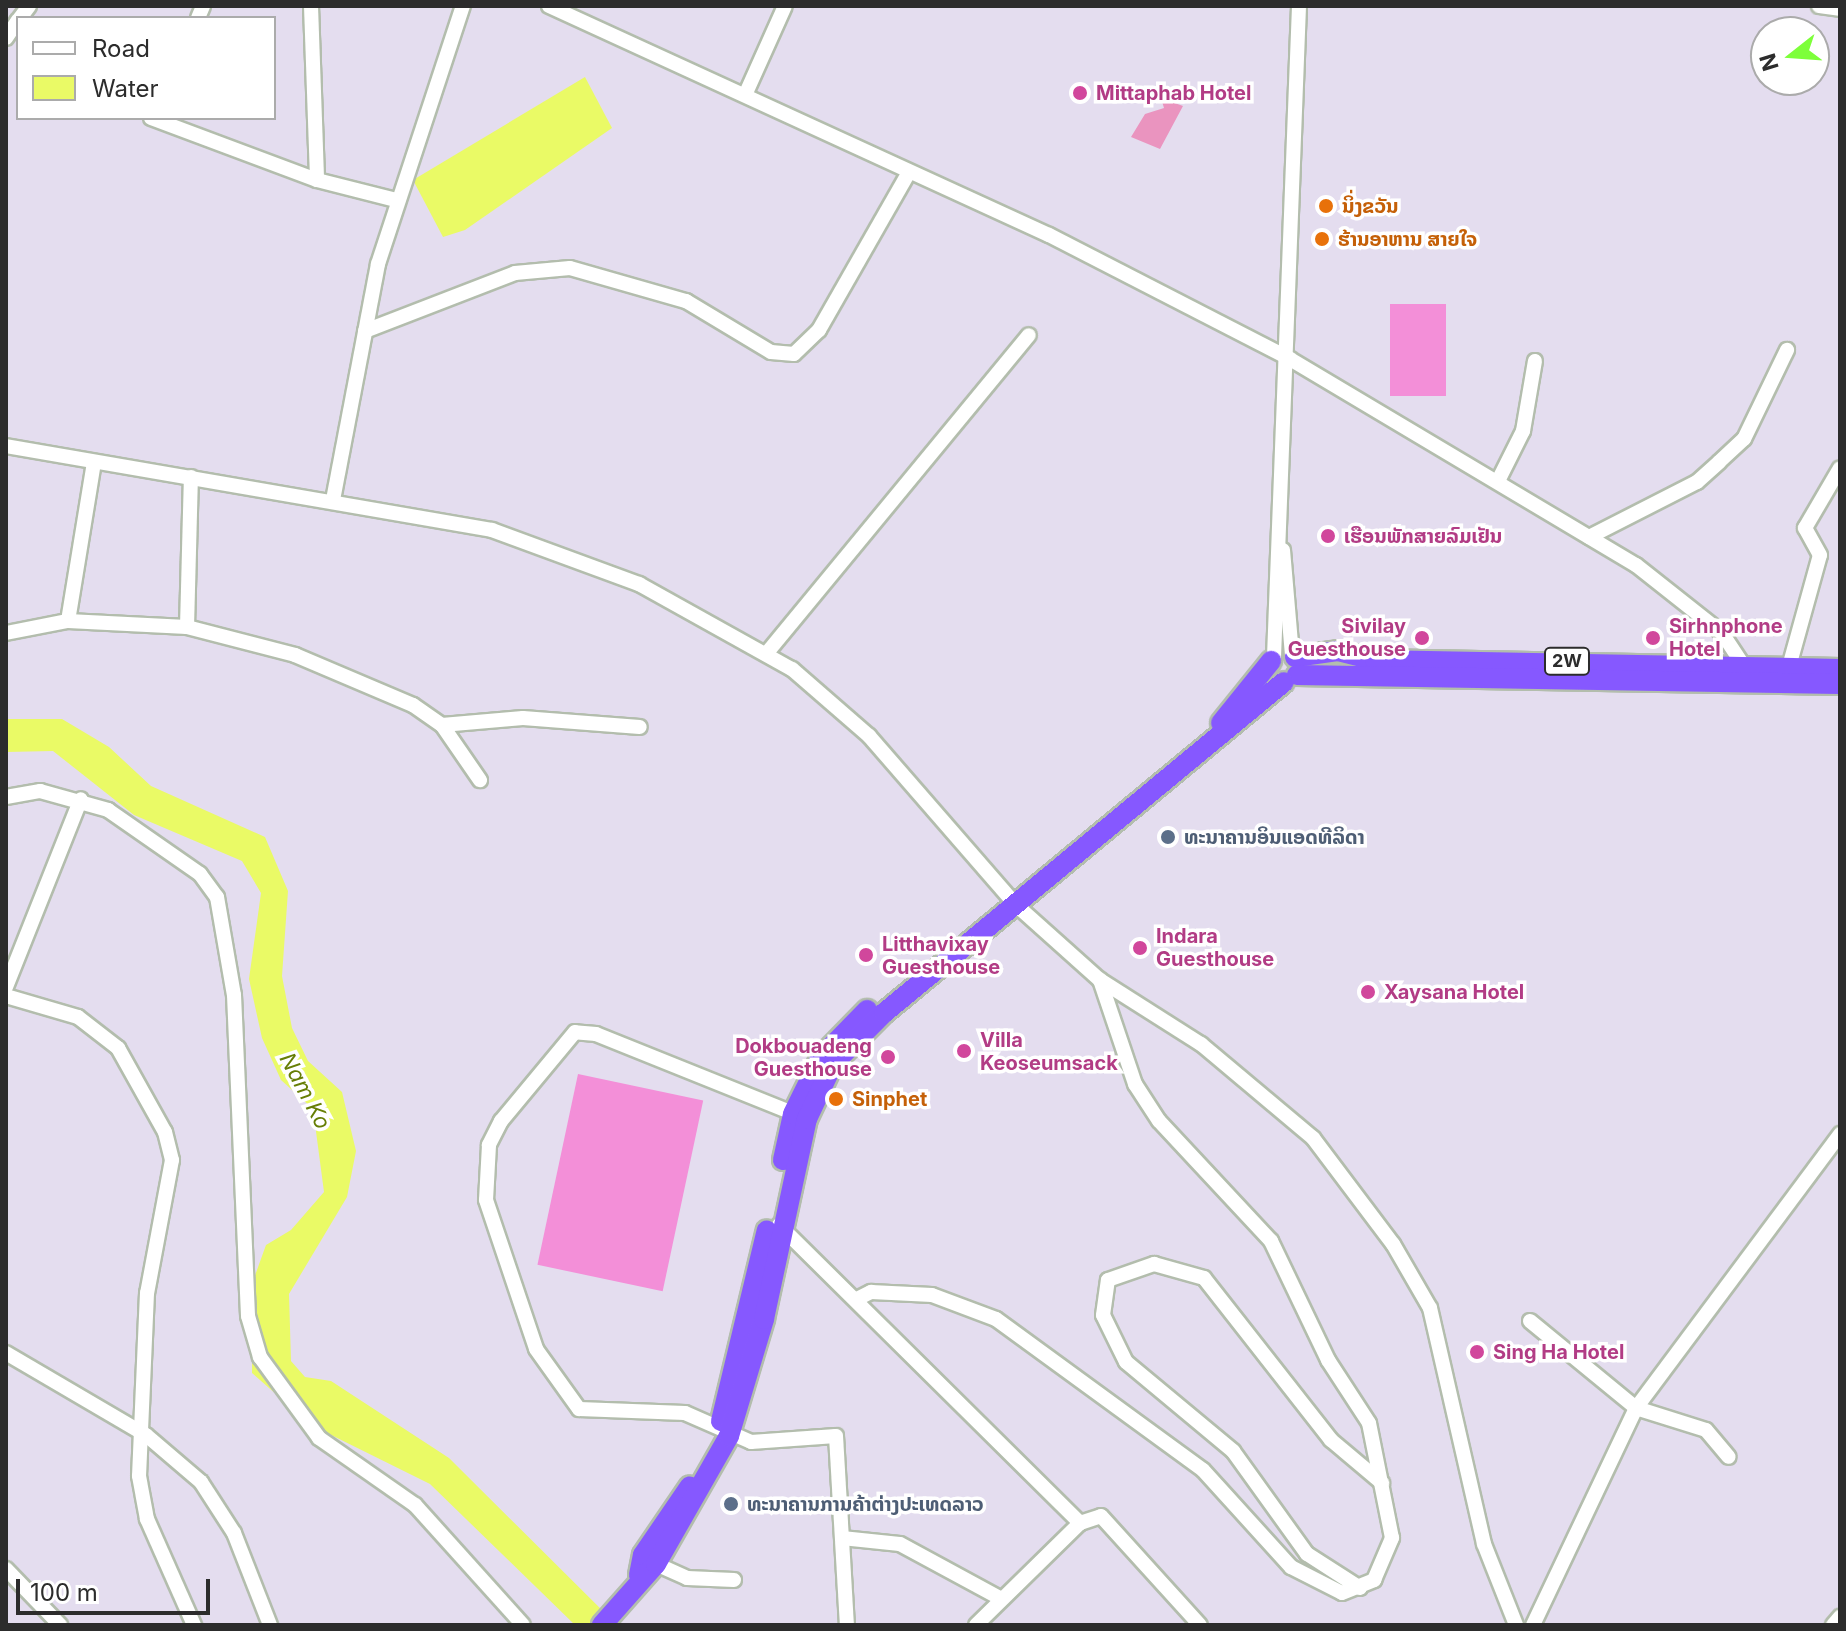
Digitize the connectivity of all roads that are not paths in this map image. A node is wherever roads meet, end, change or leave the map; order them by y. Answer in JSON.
{"nodes":[{"id":1,"x":311,"y":6,"type":"edge"},
{"id":2,"x":463,"y":6,"type":"edge"},
{"id":3,"x":549,"y":6,"type":"edge"},
{"id":4,"x":785,"y":6,"type":"edge"},
{"id":5,"x":1299,"y":6,"type":"edge"},
{"id":6,"x":1819,"y":6,"type":"edge"},
{"id":7,"x":1840,"y":9,"type":"edge"},
{"id":8,"x":746,"y":93,"type":"junction"},
{"id":9,"x":156,"y":120,"type":"edge"},
{"id":10,"x":909,"y":172,"type":"junction"},
{"id":11,"x":317,"y":180,"type":"junction"},
{"id":12,"x":396,"y":200,"type":"junction"},
{"id":13,"x":365,"y":331,"type":"junction"},
{"id":14,"x":1029,"y":335,"type":"dead end"},
{"id":15,"x":1787,"y":350,"type":"dead end"},
{"id":16,"x":1290,"y":359,"type":"junction"},
{"id":17,"x":1535,"y":361,"type":"dead end"},
{"id":18,"x":6,"y":446,"type":"edge"},
{"id":19,"x":94,"y":462,"type":"junction"},
{"id":20,"x":1840,"y":468,"type":"edge"},
{"id":21,"x":191,"y":477,"type":"junction"},
{"id":22,"x":1499,"y":479,"type":"junction"},
{"id":23,"x":333,"y":500,"type":"junction"},
{"id":24,"x":1589,"y":537,"type":"junction"},
{"id":25,"x":68,"y":621,"type":"junction"},
{"id":26,"x":187,"y":627,"type":"junction"},
{"id":27,"x":6,"y":633,"type":"edge"},
{"id":28,"x":766,"y":654,"type":"junction"},
{"id":29,"x":1286,"y":664,"type":"junction"},
{"id":30,"x":1840,"y":669,"type":"edge"},
{"id":31,"x":1749,"y":673,"type":"junction"},
{"id":32,"x":1787,"y":673,"type":"junction"},
{"id":33,"x":1840,"y":684,"type":"edge"},
{"id":34,"x":442,"y":725,"type":"junction"},
{"id":35,"x":640,"y":727,"type":"dead end"},
{"id":36,"x":480,"y":780,"type":"dead end"},
{"id":37,"x":6,"y":797,"type":"edge"},
{"id":38,"x":81,"y":799,"type":"junction"},
{"id":39,"x":1012,"y":900,"type":"junction"},
{"id":40,"x":1100,"y":980,"type":"junction"},
{"id":41,"x":6,"y":987,"type":"edge"},
{"id":42,"x":6,"y":996,"type":"edge"},
{"id":43,"x":800,"y":1116,"type":"junction"},
{"id":44,"x":1840,"y":1134,"type":"edge"},
{"id":45,"x":775,"y":1224,"type":"junction"},
{"id":46,"x":857,"y":1299,"type":"junction"},
{"id":47,"x":1530,"y":1321,"type":"dead end"},
{"id":48,"x":6,"y":1353,"type":"edge"},
{"id":49,"x":1636,"y":1408,"type":"junction"},
{"id":50,"x":723,"y":1433,"type":"junction"},
{"id":51,"x":146,"y":1435,"type":"junction"},
{"id":52,"x":1729,"y":1457,"type":"dead end"},
{"id":53,"x":1382,"y":1483,"type":"junction"},
{"id":54,"x":1080,"y":1523,"type":"junction"},
{"id":55,"x":842,"y":1538,"type":"junction"},
{"id":56,"x":6,"y":1569,"type":"edge"},
{"id":57,"x":641,"y":1576,"type":"junction"},
{"id":58,"x":734,"y":1580,"type":"dead end"},
{"id":59,"x":1360,"y":1588,"type":"junction"},
{"id":60,"x":998,"y":1597,"type":"junction"},
{"id":61,"x":1840,"y":1617,"type":"edge"},
{"id":62,"x":60,"y":1625,"type":"edge"},
{"id":63,"x":194,"y":1625,"type":"edge"},
{"id":64,"x":270,"y":1625,"type":"edge"},
{"id":65,"x":523,"y":1625,"type":"edge"},
{"id":66,"x":602,"y":1625,"type":"edge"},
{"id":67,"x":847,"y":1625,"type":"edge"},
{"id":68,"x":976,"y":1625,"type":"edge"},
{"id":69,"x":1200,"y":1625,"type":"edge"},
{"id":70,"x":1516,"y":1625,"type":"edge"},
{"id":71,"x":1533,"y":1625,"type":"edge"},
{"id":72,"x":1833,"y":1625,"type":"edge"}],
"edges":[{"from":1,"to":11,"type":"street"},
{"from":2,"to":12,"type":"street"},
{"from":3,"to":8,"type":"street"},
{"from":4,"to":8,"type":"street"},
{"from":5,"to":16,"type":"street"},
{"from":6,"to":7,"type":"street"},
{"from":8,"to":10,"type":"street"},
{"from":9,"to":11,"type":"street"},
{"from":10,"to":13,"type":"street"},
{"from":10,"to":16,"type":"street"},
{"from":11,"to":12,"type":"street"},
{"from":12,"to":13,"type":"street"},
{"from":13,"to":23,"type":"street"},
{"from":14,"to":28,"type":"street"},
{"from":15,"to":24,"type":"street"},
{"from":16,"to":22,"type":"street"},
{"from":16,"to":29,"type":"street"},
{"from":17,"to":22,"type":"street"},
{"from":18,"to":19,"type":"street"},
{"from":19,"to":21,"type":"street"},
{"from":19,"to":25,"type":"street"},
{"from":20,"to":32,"type":"street"},
{"from":21,"to":23,"type":"street"},
{"from":21,"to":26,"type":"street"},
{"from":22,"to":24,"type":"street"},
{"from":23,"to":28,"type":"street"},
{"from":24,"to":31,"type":"street"},
{"from":25,"to":26,"type":"street"},
{"from":25,"to":27,"type":"street"},
{"from":26,"to":34,"type":"street"},
{"from":28,"to":39,"type":"street"},
{"from":29,"to":31,"type":"highway","number":"2W"},
{"from":29,"to":39,"type":"highway"},
{"from":30,"to":32,"type":"highway","number":"2W"},
{"from":31,"to":32,"type":"highway","number":"2W"},
{"from":32,"to":33,"type":"highway","number":"2W"},
{"from":34,"to":35,"type":"street"},
{"from":34,"to":36,"type":"street"},
{"from":37,"to":38,"type":"street"},
{"from":38,"to":41,"type":"street"},
{"from":38,"to":65,"type":"street"},
{"from":39,"to":40,"type":"street"},
{"from":39,"to":43,"type":"highway"},
{"from":40,"to":53,"type":"street"},
{"from":40,"to":70,"type":"street"},
{"from":42,"to":51,"type":"street"},
{"from":43,"to":45,"type":"highway"},
{"from":43,"to":50,"type":"street"},
{"from":44,"to":49,"type":"street"},
{"from":45,"to":46,"type":"street"},
{"from":45,"to":50,"type":"highway"},
{"from":46,"to":54,"type":"street"},
{"from":46,"to":59,"type":"street"},
{"from":47,"to":49,"type":"street"},
{"from":48,"to":51,"type":"street"},
{"from":49,"to":52,"type":"street"},
{"from":49,"to":71,"type":"street"},
{"from":50,"to":55,"type":"street"},
{"from":50,"to":57,"type":"highway"},
{"from":51,"to":63,"type":"street"},
{"from":51,"to":64,"type":"street"},
{"from":53,"to":59,"type":"street"},
{"from":53,"to":59,"type":"street"},
{"from":54,"to":60,"type":"street"},
{"from":54,"to":69,"type":"street"},
{"from":55,"to":60,"type":"street"},
{"from":55,"to":67,"type":"street"},
{"from":56,"to":62,"type":"street"},
{"from":57,"to":58,"type":"street"},
{"from":57,"to":66,"type":"highway"},
{"from":60,"to":68,"type":"street"},
{"from":61,"to":72,"type":"street"}]}
